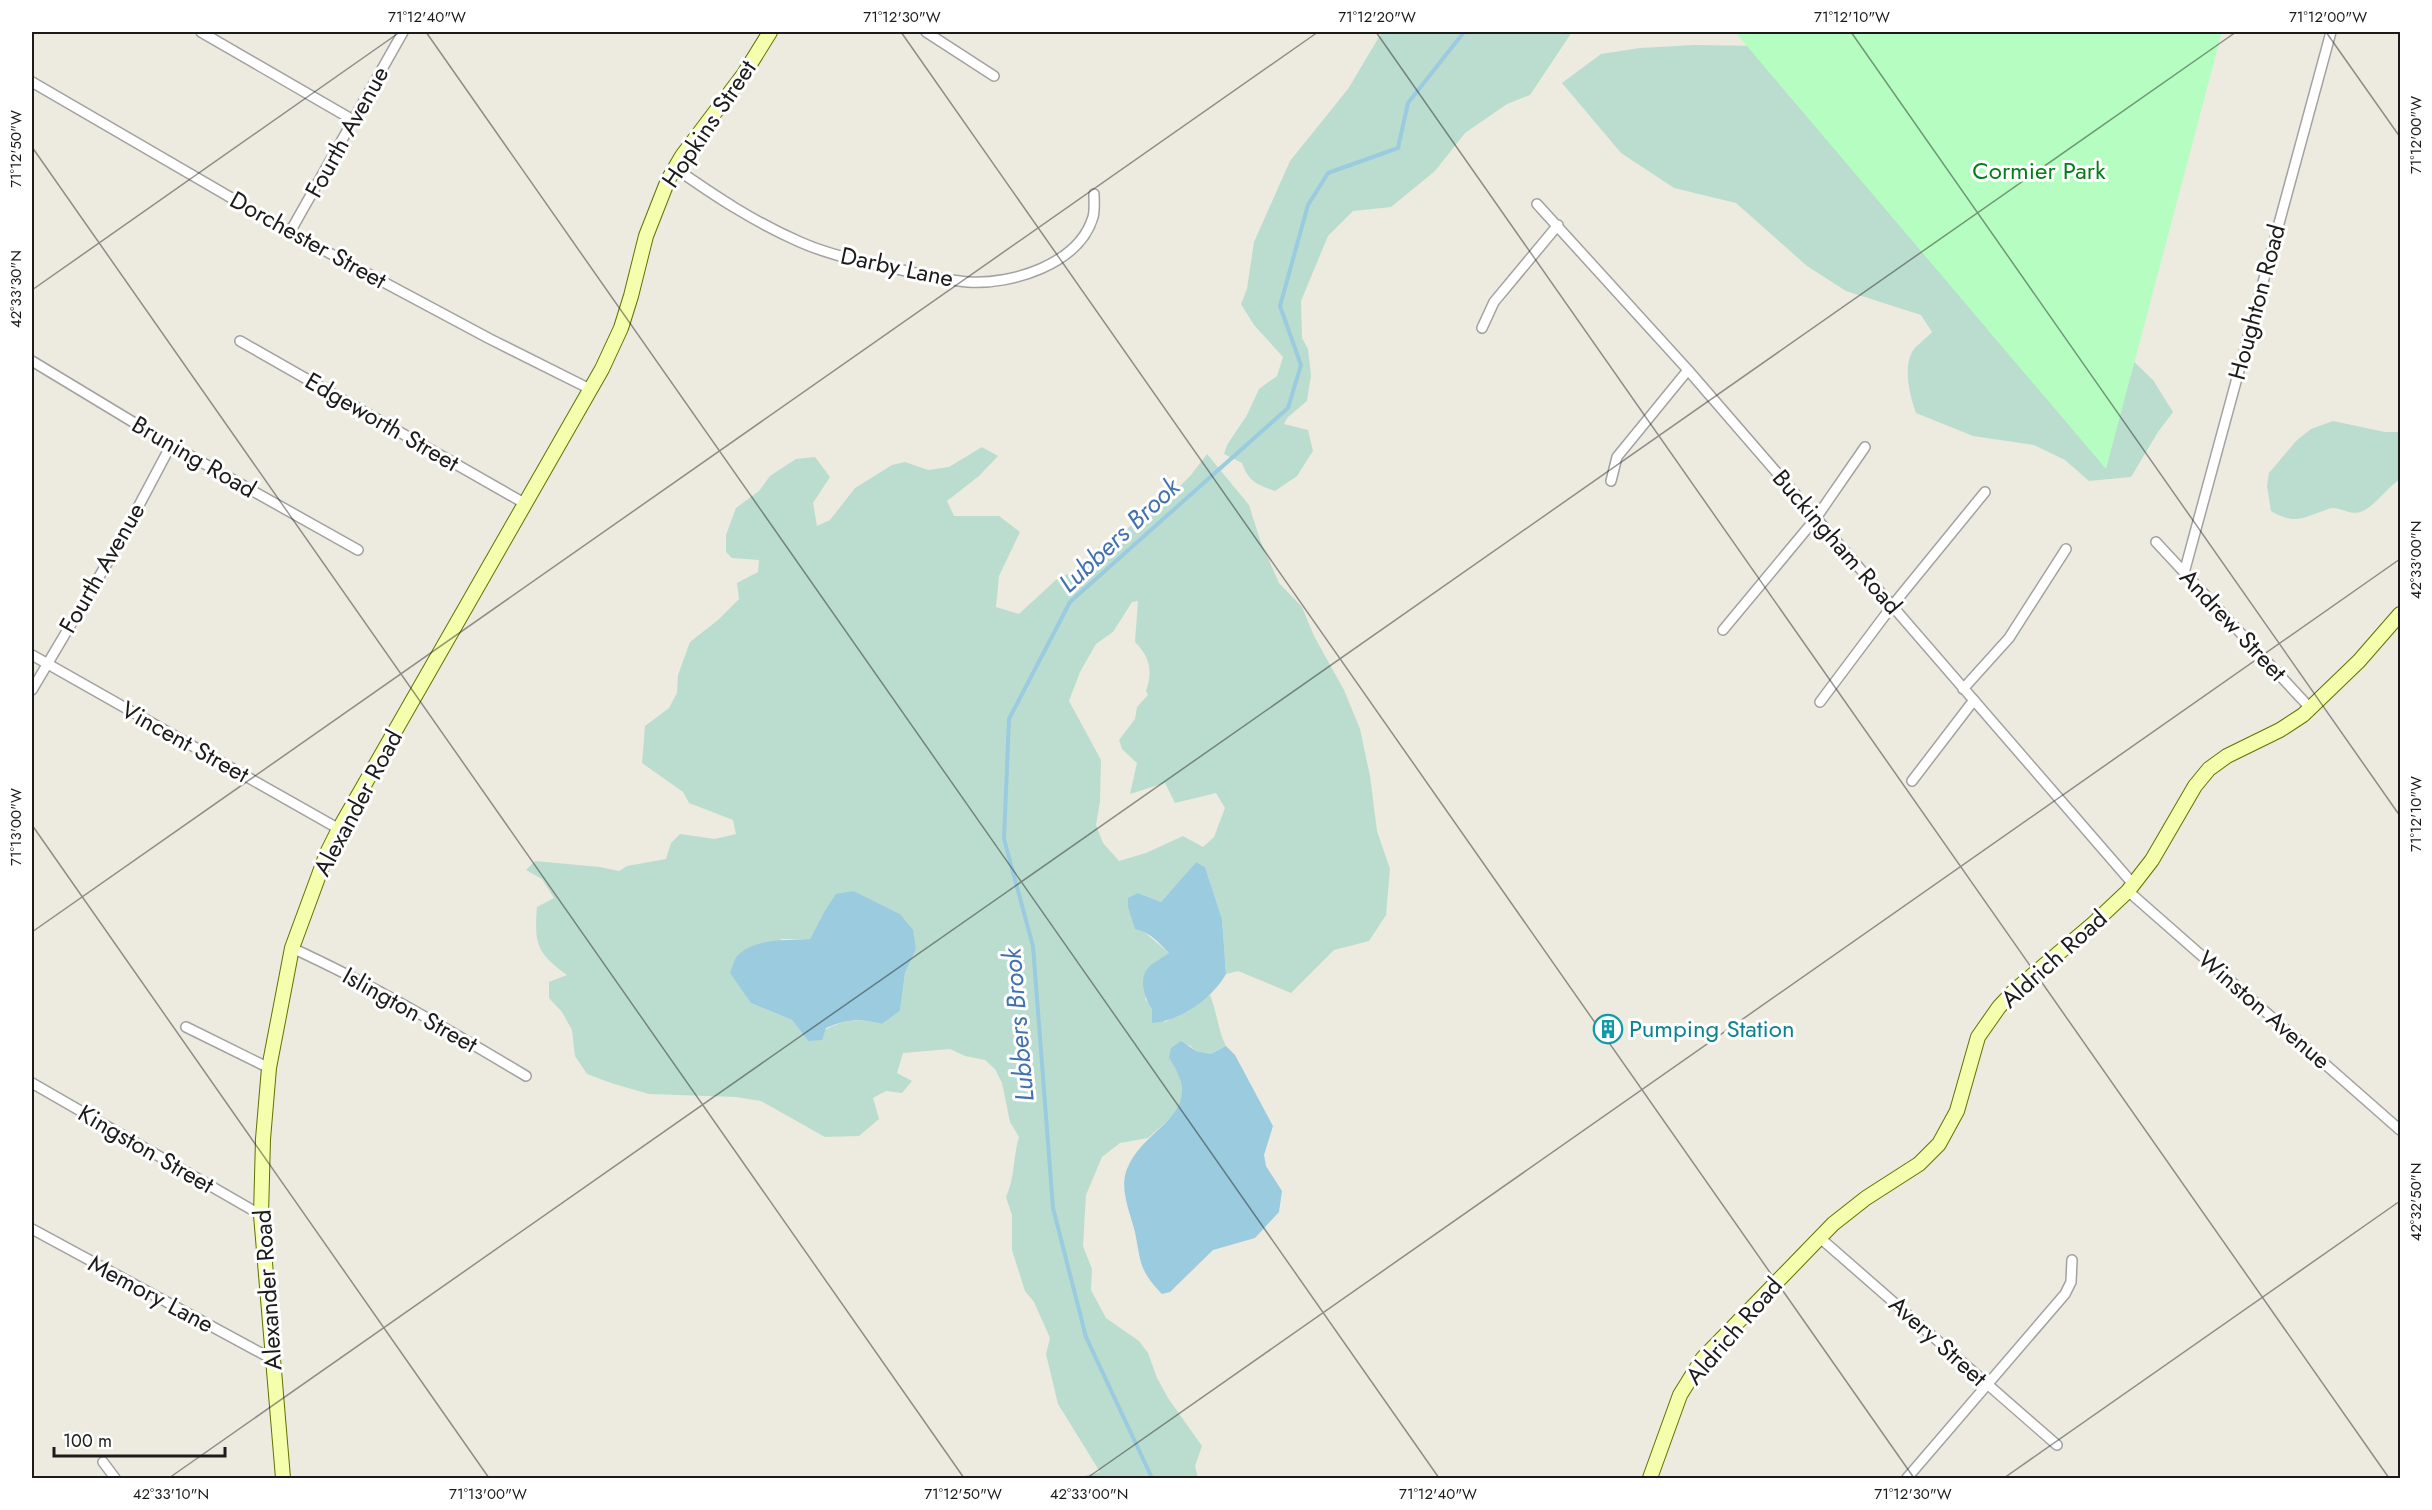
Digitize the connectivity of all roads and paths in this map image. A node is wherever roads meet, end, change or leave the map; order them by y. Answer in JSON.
{"nodes":[{"id":1,"x":201,"y":32,"type":"edge"},
{"id":2,"x":403,"y":32,"type":"edge"},
{"id":3,"x":770,"y":32,"type":"edge"},
{"id":4,"x":926,"y":32,"type":"edge"},
{"id":5,"x":2331,"y":32,"type":"edge"},
{"id":6,"x":994,"y":76,"type":"dead end"},
{"id":7,"x":32,"y":82,"type":"edge"},
{"id":8,"x":353,"y":120,"type":"junction"},
{"id":9,"x":675,"y":168,"type":"junction"},
{"id":10,"x":1094,"y":194,"type":"dead end"},
{"id":11,"x":1537,"y":204,"type":"dead end"},
{"id":12,"x":1558,"y":225,"type":"junction"},
{"id":13,"x":290,"y":232,"type":"junction"},
{"id":14,"x":1482,"y":328,"type":"dead end"},
{"id":15,"x":240,"y":341,"type":"dead end"},
{"id":16,"x":608,"y":355,"type":"joint"},
{"id":17,"x":32,"y":361,"type":"edge"},
{"id":18,"x":1688,"y":370,"type":"junction"},
{"id":19,"x":590,"y":389,"type":"junction"},
{"id":20,"x":171,"y":445,"type":"junction"},
{"id":21,"x":1865,"y":447,"type":"dead end"},
{"id":22,"x":1611,"y":481,"type":"dead end"},
{"id":23,"x":1985,"y":492,"type":"dead end"},
{"id":24,"x":524,"y":503,"type":"junction"},
{"id":25,"x":1816,"y":518,"type":"junction"},
{"id":26,"x":2156,"y":542,"type":"dead end"},
{"id":27,"x":2066,"y":549,"type":"dead end"},
{"id":28,"x":358,"y":550,"type":"dead end"},
{"id":29,"x":2184,"y":573,"type":"junction"},
{"id":30,"x":1892,"y":606,"type":"junction"},
{"id":31,"x":2400,"y":614,"type":"edge"},
{"id":32,"x":1723,"y":630,"type":"dead end"},
{"id":33,"x":32,"y":655,"type":"edge"},
{"id":34,"x":46,"y":664,"type":"junction"},
{"id":35,"x":1963,"y":689,"type":"junction"},
{"id":36,"x":32,"y":690,"type":"edge"},
{"id":37,"x":1974,"y":700,"type":"junction"},
{"id":38,"x":1820,"y":702,"type":"dead end"},
{"id":39,"x":2311,"y":709,"type":"junction"},
{"id":40,"x":1912,"y":781,"type":"dead end"},
{"id":41,"x":339,"y":829,"type":"junction"},
{"id":42,"x":2130,"y":888,"type":"junction"},
{"id":43,"x":292,"y":948,"type":"junction"},
{"id":44,"x":186,"y":1027,"type":"dead end"},
{"id":45,"x":269,"y":1068,"type":"junction"},
{"id":46,"x":526,"y":1076,"type":"dead end"},
{"id":47,"x":32,"y":1083,"type":"edge"},
{"id":48,"x":2400,"y":1130,"type":"edge"},
{"id":49,"x":261,"y":1215,"type":"junction"},
{"id":50,"x":32,"y":1229,"type":"edge"},
{"id":51,"x":1819,"y":1237,"type":"junction"},
{"id":52,"x":2072,"y":1260,"type":"dead end"},
{"id":53,"x":272,"y":1359,"type":"junction"},
{"id":54,"x":1988,"y":1386,"type":"junction"},
{"id":55,"x":2057,"y":1445,"type":"dead end"},
{"id":56,"x":103,"y":1462,"type":"dead end"},
{"id":57,"x":115,"y":1479,"type":"edge"},
{"id":58,"x":283,"y":1479,"type":"edge"},
{"id":59,"x":1650,"y":1479,"type":"edge"},
{"id":60,"x":1907,"y":1479,"type":"edge"}],
"edges":[{"from":1,"to":8,"type":"street"},
{"from":2,"to":8,"type":"street","name":"Fourth Avenue"},
{"from":3,"to":9,"type":"street","name":"Hopkins Street"},
{"from":4,"to":6,"type":"street"},
{"from":5,"to":29,"type":"street","name":"Houghton Road"},
{"from":7,"to":13,"type":"street","name":"Dorchester Street"},
{"from":8,"to":13,"type":"street","name":"Fourth Avenue"},
{"from":9,"to":10,"type":"street","name":"Darby Lane"},
{"from":9,"to":16,"type":"street","name":"Hopkins Street"},
{"from":11,"to":12,"type":"street","name":"Buckingham Road"},
{"from":12,"to":14,"type":"street"},
{"from":12,"to":18,"type":"street","name":"Buckingham Road"},
{"from":13,"to":19,"type":"street","name":"Dorchester Street"},
{"from":15,"to":24,"type":"street","name":"Edgeworth Street"},
{"from":16,"to":19,"type":"street","name":"Alexander Road"},
{"from":17,"to":20,"type":"street","name":"Bruning Road"},
{"from":18,"to":22,"type":"street"},
{"from":18,"to":25,"type":"street","name":"Buckingham Road"},
{"from":19,"to":24,"type":"street","name":"Alexander Road"},
{"from":20,"to":28,"type":"street","name":"Bruning Road"},
{"from":20,"to":34,"type":"street","name":"Fourth Avenue"},
{"from":21,"to":25,"type":"street"},
{"from":23,"to":30,"type":"street"},
{"from":24,"to":41,"type":"street","name":"Alexander Road"},
{"from":25,"to":30,"type":"street","name":"Buckingham Road"},
{"from":25,"to":32,"type":"street"},
{"from":26,"to":29,"type":"street","name":"Andrew Street"},
{"from":27,"to":35,"type":"street"},
{"from":29,"to":39,"type":"street","name":"Andrew Street"},
{"from":30,"to":35,"type":"street","name":"Buckingham Road"},
{"from":30,"to":38,"type":"street"},
{"from":31,"to":39,"type":"street","name":"Aldrich Road"},
{"from":33,"to":34,"type":"street","name":"Vincent Street"},
{"from":34,"to":36,"type":"street","name":"Fourth Avenue"},
{"from":34,"to":41,"type":"street","name":"Vincent Street"},
{"from":35,"to":37,"type":"street","name":"Buckingham Road"},
{"from":37,"to":40,"type":"street"},
{"from":37,"to":42,"type":"street","name":"Buckingham Road"},
{"from":39,"to":42,"type":"street","name":"Aldrich Road"},
{"from":41,"to":43,"type":"street","name":"Alexander Road"},
{"from":42,"to":48,"type":"street","name":"Winston Avenue"},
{"from":42,"to":51,"type":"street","name":"Aldrich Road"},
{"from":43,"to":45,"type":"street","name":"Alexander Road"},
{"from":43,"to":46,"type":"street","name":"Islington Street"},
{"from":44,"to":45,"type":"street"},
{"from":45,"to":49,"type":"street","name":"Alexander Road"},
{"from":47,"to":49,"type":"street","name":"Kingston Street"},
{"from":49,"to":53,"type":"street","name":"Alexander Road"},
{"from":50,"to":53,"type":"street","name":"Memory Lane"},
{"from":51,"to":54,"type":"street","name":"Avery Street"},
{"from":51,"to":59,"type":"street","name":"Aldrich Road"},
{"from":52,"to":54,"type":"street"},
{"from":53,"to":58,"type":"street","name":"Alexander Road"},
{"from":54,"to":55,"type":"street","name":"Avery Street"},
{"from":54,"to":60,"type":"street"},
{"from":56,"to":57,"type":"street"}]}
